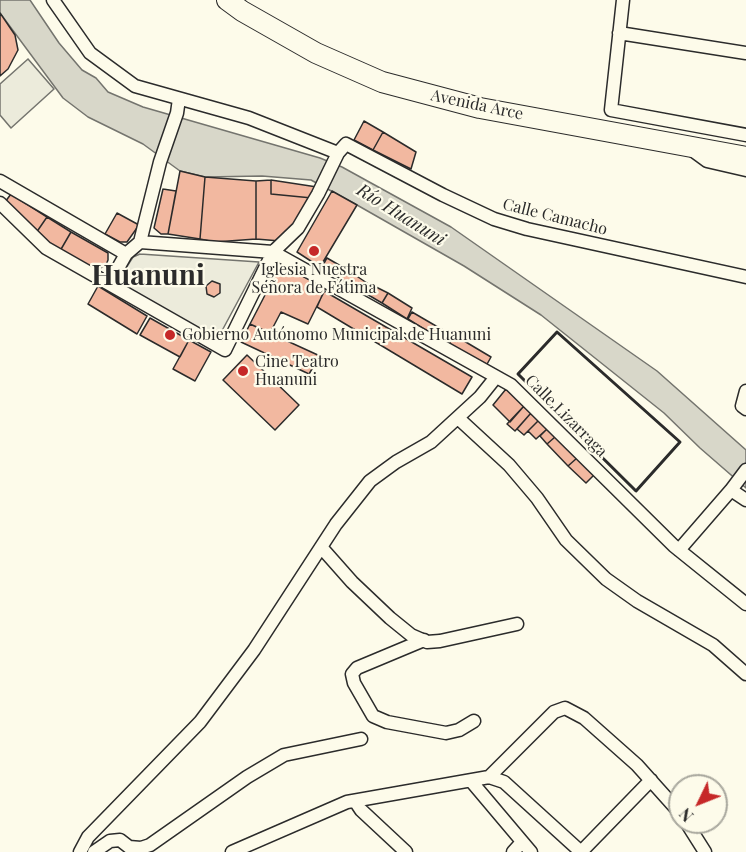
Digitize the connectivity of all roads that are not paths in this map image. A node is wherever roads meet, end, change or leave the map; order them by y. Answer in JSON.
{"nodes":[{"id":1,"x":53,"y":0,"type":"edge"},
{"id":2,"x":227,"y":0,"type":"edge"},
{"id":3,"x":623,"y":0,"type":"edge"},
{"id":4,"x":619,"y":33,"type":"junction"},
{"id":5,"x":746,"y":53,"type":"edge"},
{"id":6,"x":179,"y":99,"type":"junction"},
{"id":7,"x":746,"y":135,"type":"edge"},
{"id":8,"x":687,"y":146,"type":"junction"},
{"id":9,"x":336,"y":156,"type":"junction"},
{"id":10,"x":746,"y":157,"type":"edge"},
{"id":11,"x":746,"y":170,"type":"edge"},
{"id":12,"x":0,"y":181,"type":"edge"},
{"id":13,"x":0,"y":203,"type":"edge"},
{"id":14,"x":140,"y":242,"type":"junction"},
{"id":15,"x":273,"y":252,"type":"junction"},
{"id":16,"x":126,"y":254,"type":"junction"},
{"id":17,"x":746,"y":277,"type":"edge"},
{"id":18,"x":109,"y":284,"type":"junction"},
{"id":19,"x":496,"y":377,"type":"junction"},
{"id":20,"x":746,"y":391,"type":"edge"},
{"id":21,"x":746,"y":408,"type":"edge"},
{"id":22,"x":458,"y":418,"type":"junction"},
{"id":23,"x":746,"y":470,"type":"edge"},
{"id":24,"x":734,"y":487,"type":"junction"},
{"id":25,"x":746,"y":500,"type":"edge"},
{"id":26,"x":321,"y":547,"type":"junction"},
{"id":27,"x":679,"y":550,"type":"junction"},
{"id":28,"x":746,"y":604,"type":"edge"},
{"id":29,"x":517,"y":624,"type":"dead end"},
{"id":30,"x":424,"y":640,"type":"junction"},
{"id":31,"x":746,"y":674,"type":"edge"},
{"id":32,"x":474,"y":721,"type":"dead end"},
{"id":33,"x":361,"y":739,"type":"dead end"},
{"id":34,"x":489,"y":777,"type":"junction"},
{"id":35,"x":651,"y":780,"type":"junction"},
{"id":36,"x":471,"y":781,"type":"junction"},
{"id":37,"x":668,"y":799,"type":"edge"},
{"id":38,"x":355,"y":801,"type":"junction"},
{"id":39,"x":694,"y":834,"type":"edge"},
{"id":40,"x":526,"y":847,"type":"edge"},
{"id":41,"x":575,"y":850,"type":"edge"},
{"id":42,"x":80,"y":852,"type":"edge"},
{"id":43,"x":94,"y":852,"type":"edge"},
{"id":44,"x":232,"y":852,"type":"edge"},
{"id":45,"x":406,"y":852,"type":"edge"},
{"id":46,"x":513,"y":852,"type":"edge"},
{"id":47,"x":705,"y":852,"type":"edge"}],
"edges":[{"from":1,"to":6,"type":"street"},
{"from":2,"to":8,"type":"main road","name":"Avenida Arce"},
{"from":3,"to":4,"type":"street"},
{"from":4,"to":5,"type":"street"},
{"from":4,"to":7,"type":"street"},
{"from":6,"to":9,"type":"street"},
{"from":6,"to":14,"type":"street"},
{"from":8,"to":10,"type":"main road","name":"Avenida Arce"},
{"from":8,"to":11,"type":"street"},
{"from":9,"to":15,"type":"street"},
{"from":9,"to":17,"type":"street","name":"Calle Camacho"},
{"from":12,"to":16,"type":"street"},
{"from":13,"to":18,"type":"street"},
{"from":14,"to":15,"type":"street"},
{"from":14,"to":16,"type":"street"},
{"from":15,"to":18,"type":"street"},
{"from":15,"to":19,"type":"street","name":"Calle Lizarraga"},
{"from":16,"to":18,"type":"street"},
{"from":19,"to":22,"type":"street"},
{"from":19,"to":27,"type":"street","name":"Calle Lizarraga"},
{"from":20,"to":21,"type":"street"},
{"from":22,"to":26,"type":"street"},
{"from":22,"to":31,"type":"street"},
{"from":23,"to":24,"type":"street"},
{"from":24,"to":25,"type":"street"},
{"from":24,"to":27,"type":"street"},
{"from":26,"to":30,"type":"street"},
{"from":26,"to":42,"type":"street"},
{"from":27,"to":28,"type":"street","name":"Calle Lizarraga"},
{"from":29,"to":30,"type":"street"},
{"from":30,"to":32,"type":"street"},
{"from":33,"to":43,"type":"street"},
{"from":34,"to":35,"type":"street"},
{"from":34,"to":36,"type":"street"},
{"from":34,"to":41,"type":"street"},
{"from":35,"to":37,"type":"street"},
{"from":35,"to":41,"type":"street"},
{"from":36,"to":38,"type":"street"},
{"from":36,"to":40,"type":"street"},
{"from":38,"to":44,"type":"street"},
{"from":38,"to":45,"type":"street"},
{"from":39,"to":47,"type":"street"},
{"from":40,"to":46,"type":"street"}]}
